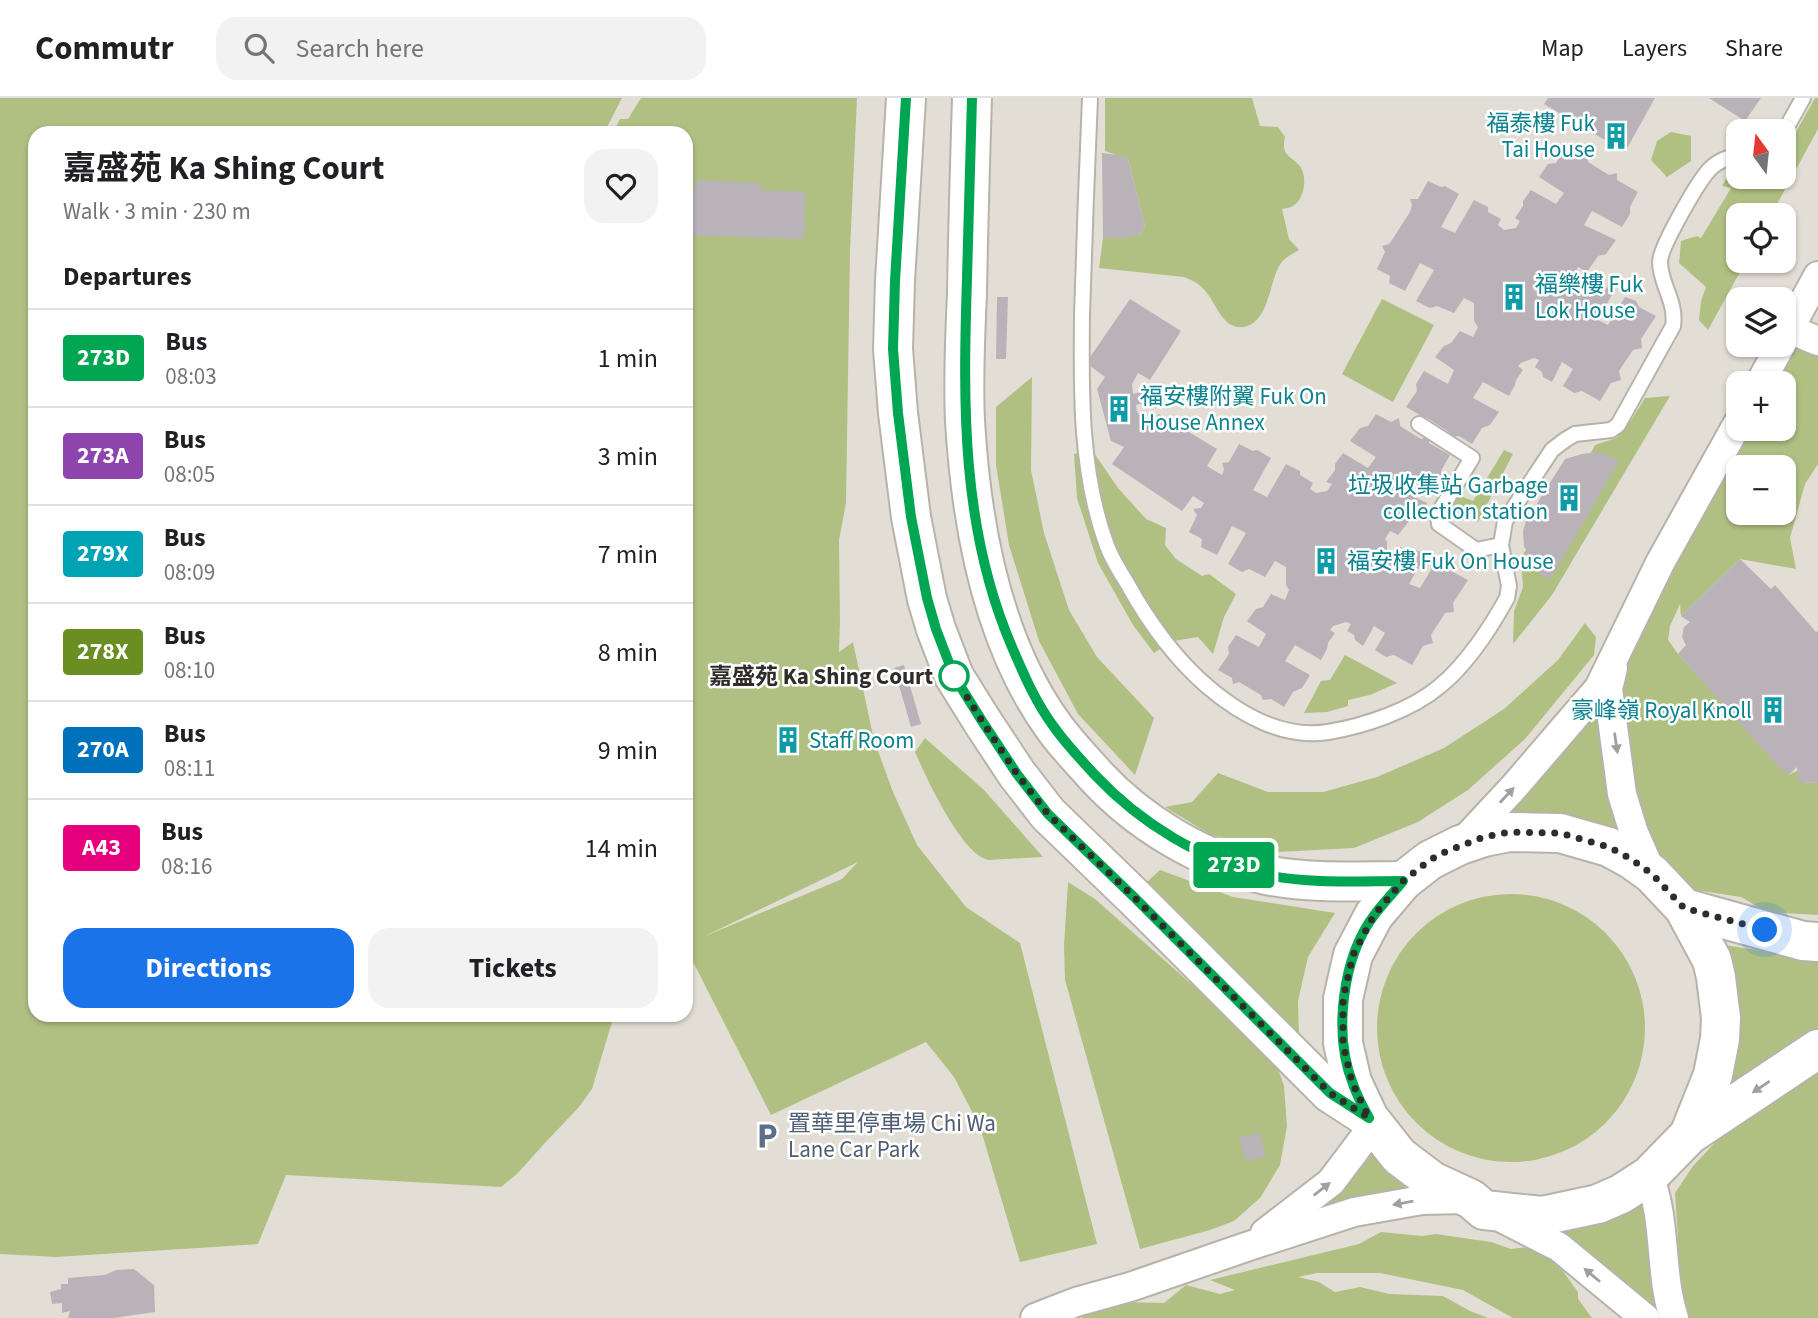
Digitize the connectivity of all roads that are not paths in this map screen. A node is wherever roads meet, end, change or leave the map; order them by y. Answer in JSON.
{"nodes":[{"id":1,"x":906,"y":98,"type":"edge"},
{"id":2,"x":972,"y":98,"type":"edge"},
{"id":3,"x":1090,"y":98,"type":"edge"},
{"id":4,"x":1803,"y":98,"type":"edge"},
{"id":5,"x":1791,"y":119,"type":"edge"},
{"id":6,"x":1726,"y":159,"type":"edge"},
{"id":7,"x":1818,"y":276,"type":"edge"},
{"id":8,"x":1796,"y":316,"type":"edge"},
{"id":9,"x":1796,"y":339,"type":"edge"},
{"id":10,"x":1818,"y":341,"type":"edge"},
{"id":11,"x":1419,"y":424,"type":"dead end"},
{"id":12,"x":1728,"y":441,"type":"edge"},
{"id":13,"x":1501,"y":545,"type":"junction"},
{"id":14,"x":1616,"y":652,"type":"junction"},
{"id":15,"x":1460,"y":845,"type":"junction"},
{"id":16,"x":1652,"y":874,"type":"junction"},
{"id":17,"x":1403,"y":881,"type":"junction"},
{"id":18,"x":1684,"y":908,"type":"junction"},
{"id":19,"x":1818,"y":942,"type":"edge"},
{"id":20,"x":1818,"y":1049,"type":"edge"},
{"id":21,"x":1371,"y":1122,"type":"junction"},
{"id":22,"x":1689,"y":1135,"type":"junction"},
{"id":23,"x":1649,"y":1176,"type":"junction"},
{"id":24,"x":1477,"y":1204,"type":"junction"},
{"id":25,"x":1249,"y":1245,"type":"junction"},
{"id":26,"x":1035,"y":1318,"type":"edge"},
{"id":27,"x":1645,"y":1318,"type":"edge"},
{"id":28,"x":1674,"y":1318,"type":"edge"}],
"edges":[{"from":1,"to":21,"type":"main road"},
{"from":2,"to":17,"type":"main road"},
{"from":3,"to":13,"type":"lane"},
{"from":4,"to":5,"type":"lane"},
{"from":6,"to":13,"type":"lane"},
{"from":7,"to":8,"type":"street"},
{"from":9,"to":10,"type":"street"},
{"from":11,"to":13,"type":"lane"},
{"from":12,"to":14,"type":"street"},
{"from":15,"to":14,"type":"street","one_way":true},
{"from":14,"to":16,"type":"street","one_way":true},
{"from":15,"to":16,"type":"main road"},
{"from":15,"to":17,"type":"main road"},
{"from":16,"to":18,"type":"main road"},
{"from":17,"to":21,"type":"main road"},
{"from":18,"to":19,"type":"main road"},
{"from":18,"to":22,"type":"main road"},
{"from":20,"to":22,"type":"main road","one_way":true},
{"from":21,"to":24,"type":"main road"},
{"from":25,"to":21,"type":"street","one_way":true},
{"from":22,"to":23,"type":"main road"},
{"from":23,"to":24,"type":"main road"},
{"from":23,"to":28,"type":"street"},
{"from":24,"to":25,"type":"street","one_way":true},
{"from":27,"to":24,"type":"street","one_way":true},
{"from":25,"to":26,"type":"street"}]}
